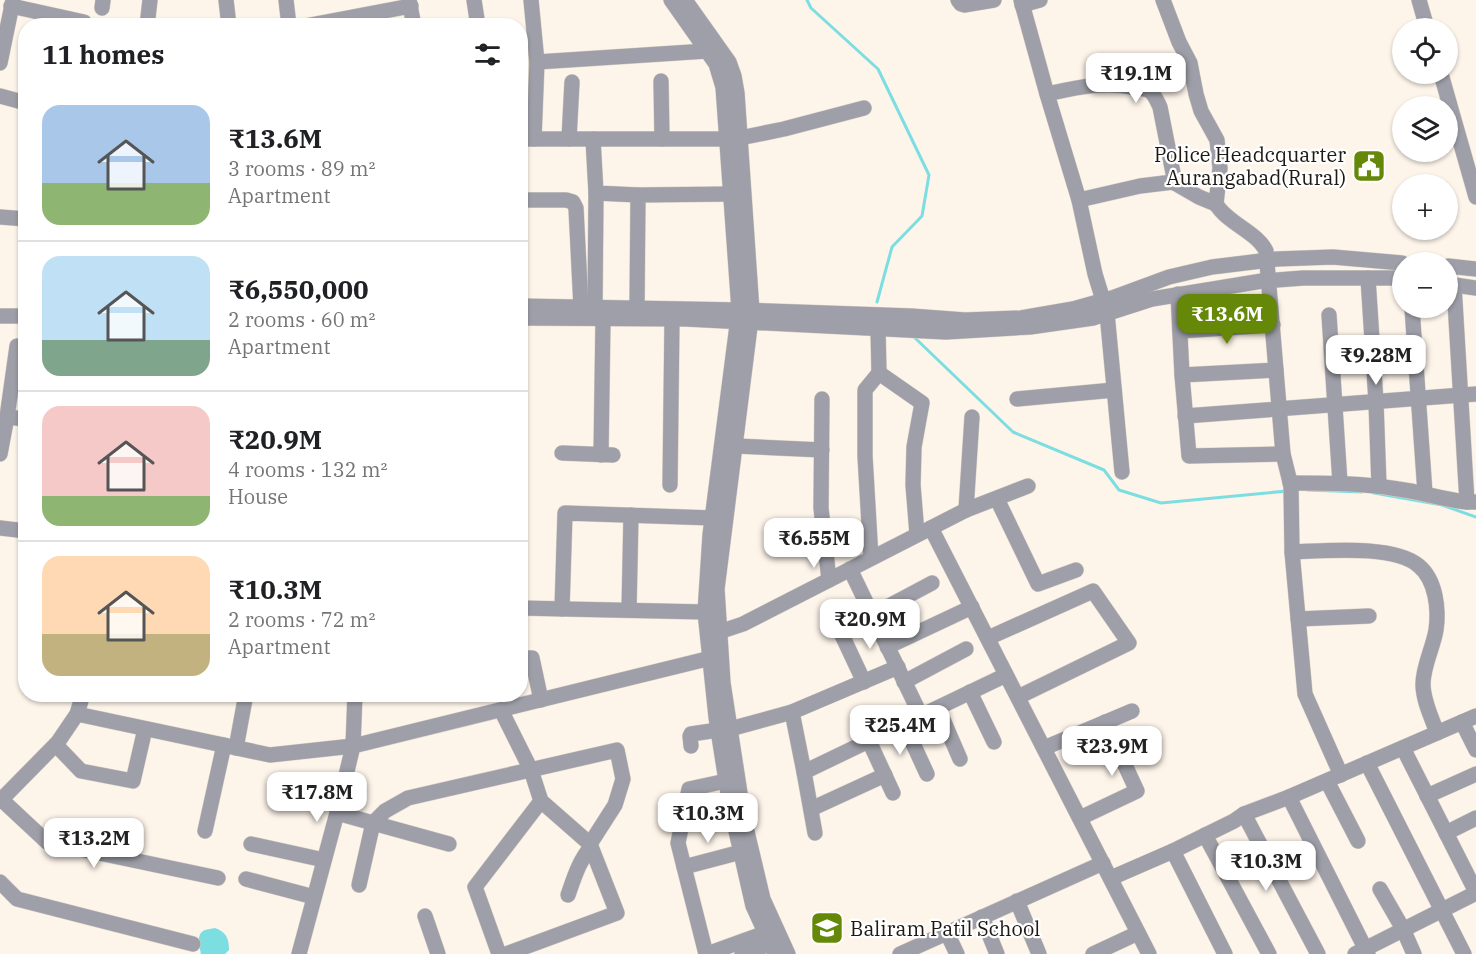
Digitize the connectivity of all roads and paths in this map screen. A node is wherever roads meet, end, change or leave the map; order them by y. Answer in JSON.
{"nodes":[{"id":1,"x":150,"y":0,"type":"edge"},
{"id":2,"x":226,"y":0,"type":"edge"},
{"id":3,"x":286,"y":0,"type":"edge"},
{"id":4,"x":356,"y":0,"type":"edge"},
{"id":5,"x":474,"y":0,"type":"edge"},
{"id":6,"x":531,"y":0,"type":"edge"},
{"id":7,"x":671,"y":0,"type":"edge"},
{"id":8,"x":685,"y":0,"type":"edge"},
{"id":9,"x":958,"y":0,"type":"edge"},
{"id":10,"x":994,"y":0,"type":"edge"},
{"id":11,"x":1040,"y":0,"type":"edge"},
{"id":12,"x":1163,"y":0,"type":"edge"},
{"id":13,"x":1419,"y":0,"type":"edge"},
{"id":14,"x":1022,"y":2,"type":"edge"},
{"id":15,"x":12,"y":3,"type":"edge"},
{"id":16,"x":410,"y":3,"type":"edge"},
{"id":17,"x":69,"y":18,"type":"edge"},
{"id":18,"x":148,"y":18,"type":"edge"},
{"id":19,"x":228,"y":18,"type":"edge"},
{"id":20,"x":289,"y":18,"type":"edge"},
{"id":21,"x":359,"y":18,"type":"edge"},
{"id":22,"x":368,"y":18,"type":"edge"},
{"id":23,"x":413,"y":18,"type":"edge"},
{"id":24,"x":477,"y":18,"type":"edge"},
{"id":25,"x":1424,"y":18,"type":"edge"},
{"id":26,"x":707,"y":51,"type":"junction"},
{"id":27,"x":537,"y":62,"type":"junction"},
{"id":28,"x":0,"y":63,"type":"edge"},
{"id":29,"x":662,"y":81,"type":"dead end"},
{"id":30,"x":572,"y":82,"type":"dead end"},
{"id":31,"x":1444,"y":84,"type":"edge"},
{"id":32,"x":1047,"y":94,"type":"junction"},
{"id":33,"x":0,"y":96,"type":"edge"},
{"id":34,"x":18,"y":101,"type":"edge"},
{"id":35,"x":864,"y":108,"type":"dead end"},
{"id":36,"x":732,"y":118,"type":"junction"},
{"id":37,"x":528,"y":131,"type":"edge"},
{"id":38,"x":733,"y":138,"type":"junction"},
{"id":39,"x":528,"y":139,"type":"edge"},
{"id":40,"x":569,"y":139,"type":"junction"},
{"id":41,"x":593,"y":139,"type":"junction"},
{"id":42,"x":662,"y":139,"type":"junction"},
{"id":43,"x":1175,"y":183,"type":"junction"},
{"id":44,"x":596,"y":193,"type":"junction"},
{"id":45,"x":731,"y":194,"type":"junction"},
{"id":46,"x":638,"y":195,"type":"junction"},
{"id":47,"x":1476,"y":197,"type":"edge"},
{"id":48,"x":528,"y":200,"type":"edge"},
{"id":49,"x":1079,"y":200,"type":"junction"},
{"id":50,"x":1216,"y":204,"type":"junction"},
{"id":51,"x":0,"y":217,"type":"edge"},
{"id":52,"x":18,"y":218,"type":"edge"},
{"id":53,"x":1268,"y":260,"type":"junction"},
{"id":54,"x":1392,"y":261,"type":"edge"},
{"id":55,"x":1458,"y":267,"type":"edge"},
{"id":56,"x":1476,"y":269,"type":"edge"},
{"id":57,"x":1368,"y":278,"type":"junction"},
{"id":58,"x":1392,"y":278,"type":"edge"},
{"id":59,"x":1269,"y":280,"type":"junction"},
{"id":60,"x":1458,"y":285,"type":"edge"},
{"id":61,"x":1476,"y":288,"type":"edge"},
{"id":62,"x":1178,"y":294,"type":"junction"},
{"id":63,"x":0,"y":306,"type":"edge"},
{"id":64,"x":18,"y":306,"type":"edge"},
{"id":65,"x":528,"y":307,"type":"edge"},
{"id":66,"x":1105,"y":307,"type":"junction"},
{"id":67,"x":637,"y":308,"type":"junction"},
{"id":68,"x":593,"y":311,"type":"junction"},
{"id":69,"x":1329,"y":315,"type":"dead end"},
{"id":70,"x":0,"y":316,"type":"edge"},
{"id":71,"x":18,"y":316,"type":"edge"},
{"id":72,"x":745,"y":316,"type":"junction"},
{"id":73,"x":528,"y":317,"type":"edge"},
{"id":74,"x":1413,"y":318,"type":"edge"},
{"id":75,"x":1457,"y":318,"type":"edge"},
{"id":76,"x":672,"y":319,"type":"junction"},
{"id":77,"x":1273,"y":325,"type":"junction"},
{"id":78,"x":878,"y":329,"type":"junction"},
{"id":79,"x":1180,"y":331,"type":"junction"},
{"id":80,"x":17,"y":346,"type":"dead end"},
{"id":81,"x":1276,"y":370,"type":"junction"},
{"id":82,"x":879,"y":373,"type":"junction"},
{"id":83,"x":1182,"y":375,"type":"junction"},
{"id":84,"x":1114,"y":390,"type":"junction"},
{"id":85,"x":1469,"y":394,"type":"edge"},
{"id":86,"x":822,"y":399,"type":"dead end"},
{"id":87,"x":1017,"y":399,"type":"dead end"},
{"id":88,"x":1419,"y":399,"type":"junction"},
{"id":89,"x":1376,"y":402,"type":"junction"},
{"id":90,"x":1334,"y":405,"type":"junction"},
{"id":91,"x":1279,"y":410,"type":"junction"},
{"id":92,"x":1185,"y":416,"type":"junction"},
{"id":93,"x":7,"y":417,"type":"junction"},
{"id":94,"x":972,"y":417,"type":"dead end"},
{"id":95,"x":18,"y":418,"type":"edge"},
{"id":96,"x":736,"y":446,"type":"junction"},
{"id":97,"x":821,"y":450,"type":"junction"},
{"id":98,"x":562,"y":453,"type":"dead end"},
{"id":99,"x":0,"y":454,"type":"edge"},
{"id":100,"x":1283,"y":454,"type":"junction"},
{"id":101,"x":1122,"y":472,"type":"dead end"},
{"id":102,"x":1340,"y":483,"type":"junction"},
{"id":103,"x":670,"y":485,"type":"dead end"},
{"id":104,"x":1028,"y":486,"type":"dead end"},
{"id":105,"x":1379,"y":486,"type":"junction"},
{"id":106,"x":1291,"y":488,"type":"junction"},
{"id":107,"x":1425,"y":493,"type":"junction"},
{"id":108,"x":997,"y":499,"type":"junction"},
{"id":109,"x":1472,"y":502,"type":"edge"},
{"id":110,"x":966,"y":510,"type":"junction"},
{"id":111,"x":631,"y":515,"type":"junction"},
{"id":112,"x":713,"y":518,"type":"junction"},
{"id":113,"x":0,"y":528,"type":"edge"},
{"id":114,"x":932,"y":528,"type":"junction"},
{"id":115,"x":18,"y":530,"type":"edge"},
{"id":116,"x":917,"y":534,"type":"junction"},
{"id":117,"x":1292,"y":552,"type":"junction"},
{"id":118,"x":871,"y":558,"type":"junction"},
{"id":119,"x":849,"y":569,"type":"junction"},
{"id":120,"x":1076,"y":570,"type":"dead end"},
{"id":121,"x":829,"y":580,"type":"junction"},
{"id":122,"x":932,"y":583,"type":"dead end"},
{"id":123,"x":972,"y":607,"type":"junction"},
{"id":124,"x":528,"y":608,"type":"edge"},
{"id":125,"x":562,"y":609,"type":"junction"},
{"id":126,"x":629,"y":610,"type":"junction"},
{"id":127,"x":705,"y":612,"type":"junction"},
{"id":128,"x":872,"y":615,"type":"junction"},
{"id":129,"x":833,"y":616,"type":"dead end"},
{"id":130,"x":1369,"y":616,"type":"dead end"},
{"id":131,"x":1298,"y":619,"type":"junction"},
{"id":132,"x":714,"y":634,"type":"junction"},
{"id":133,"x":988,"y":638,"type":"junction"},
{"id":134,"x":887,"y":647,"type":"junction"},
{"id":135,"x":966,"y":649,"type":"dead end"},
{"id":136,"x":716,"y":657,"type":"junction"},
{"id":137,"x":528,"y":658,"type":"edge"},
{"id":138,"x":897,"y":668,"type":"junction"},
{"id":139,"x":1006,"y":675,"type":"junction"},
{"id":140,"x":864,"y":682,"type":"junction"},
{"id":141,"x":904,"y":682,"type":"junction"},
{"id":142,"x":970,"y":692,"type":"junction"},
{"id":143,"x":1018,"y":697,"type":"junction"},
{"id":144,"x":541,"y":700,"type":"junction"},
{"id":145,"x":80,"y":702,"type":"edge"},
{"id":146,"x":244,"y":702,"type":"edge"},
{"id":147,"x":355,"y":702,"type":"edge"},
{"id":148,"x":938,"y":708,"type":"junction"},
{"id":149,"x":501,"y":710,"type":"junction"},
{"id":150,"x":1132,"y":711,"type":"dead end"},
{"id":151,"x":792,"y":712,"type":"junction"},
{"id":152,"x":76,"y":714,"type":"junction"},
{"id":153,"x":921,"y":716,"type":"junction"},
{"id":154,"x":1469,"y":719,"type":"edge"},
{"id":155,"x":1105,"y":722,"type":"junction"},
{"id":156,"x":904,"y":724,"type":"junction"},
{"id":157,"x":145,"y":729,"type":"junction"},
{"id":158,"x":724,"y":730,"type":"junction"},
{"id":159,"x":1437,"y":733,"type":"junction"},
{"id":160,"x":869,"y":741,"type":"junction"},
{"id":161,"x":994,"y":742,"type":"dead end"},
{"id":162,"x":56,"y":745,"type":"junction"},
{"id":163,"x":230,"y":746,"type":"junction"},
{"id":164,"x":353,"y":746,"type":"junction"},
{"id":165,"x":691,"y":746,"type":"dead end"},
{"id":166,"x":1044,"y":748,"type":"junction"},
{"id":167,"x":1403,"y":748,"type":"junction"},
{"id":168,"x":1476,"y":750,"type":"edge"},
{"id":169,"x":960,"y":759,"type":"dead end"},
{"id":170,"x":1367,"y":764,"type":"junction"},
{"id":171,"x":531,"y":770,"type":"junction"},
{"id":172,"x":804,"y":772,"type":"junction"},
{"id":173,"x":927,"y":774,"type":"dead end"},
{"id":174,"x":1476,"y":774,"type":"edge"},
{"id":175,"x":885,"y":775,"type":"junction"},
{"id":176,"x":1334,"y":778,"type":"junction"},
{"id":177,"x":726,"y":781,"type":"junction"},
{"id":178,"x":893,"y":793,"type":"dead end"},
{"id":179,"x":1427,"y":796,"type":"junction"},
{"id":180,"x":1289,"y":797,"type":"junction"},
{"id":181,"x":1,"y":800,"type":"edge"},
{"id":182,"x":541,"y":801,"type":"junction"},
{"id":183,"x":811,"y":809,"type":"junction"},
{"id":184,"x":337,"y":813,"type":"junction"},
{"id":185,"x":1244,"y":814,"type":"junction"},
{"id":186,"x":1080,"y":818,"type":"junction"},
{"id":187,"x":1476,"y":818,"type":"edge"},
{"id":188,"x":373,"y":823,"type":"junction"},
{"id":189,"x":205,"y":831,"type":"dead end"},
{"id":190,"x":815,"y":833,"type":"dead end"},
{"id":191,"x":1446,"y":833,"type":"junction"},
{"id":192,"x":1205,"y":835,"type":"junction"},
{"id":193,"x":1358,"y":841,"type":"dead end"},
{"id":194,"x":251,"y":844,"type":"dead end"},
{"id":195,"x":449,"y":844,"type":"dead end"},
{"id":196,"x":590,"y":846,"type":"junction"},
{"id":197,"x":1173,"y":851,"type":"junction"},
{"id":198,"x":741,"y":852,"type":"junction"},
{"id":199,"x":324,"y":860,"type":"junction"},
{"id":200,"x":1102,"y":863,"type":"junction"},
{"id":201,"x":684,"y":867,"type":"junction"},
{"id":202,"x":1471,"y":869,"type":"edge"},
{"id":203,"x":218,"y":878,"type":"dead end"},
{"id":204,"x":1111,"y":878,"type":"junction"},
{"id":205,"x":246,"y":879,"type":"dead end"},
{"id":206,"x":0,"y":882,"type":"edge"},
{"id":207,"x":359,"y":885,"type":"dead end"},
{"id":208,"x":1380,"y":889,"type":"dead end"},
{"id":209,"x":1476,"y":893,"type":"edge"},
{"id":210,"x":568,"y":896,"type":"dead end"},
{"id":211,"x":314,"y":897,"type":"junction"},
{"id":212,"x":1017,"y":901,"type":"junction"},
{"id":213,"x":1442,"y":910,"type":"junction"},
{"id":214,"x":425,"y":916,"type":"dead end"},
{"id":215,"x":982,"y":917,"type":"junction"},
{"id":216,"x":1403,"y":929,"type":"junction"},
{"id":217,"x":947,"y":933,"type":"junction"},
{"id":218,"x":1138,"y":933,"type":"junction"},
{"id":219,"x":772,"y":941,"type":"edge"},
{"id":220,"x":193,"y":944,"type":"dead end"},
{"id":221,"x":1362,"y":952,"type":"edge"},
{"id":222,"x":1098,"y":953,"type":"edge"},
{"id":223,"x":299,"y":954,"type":"edge"},
{"id":224,"x":438,"y":954,"type":"edge"},
{"id":225,"x":499,"y":954,"type":"edge"},
{"id":226,"x":506,"y":954,"type":"edge"},
{"id":227,"x":707,"y":954,"type":"edge"},
{"id":228,"x":742,"y":954,"type":"edge"},
{"id":229,"x":788,"y":954,"type":"edge"},
{"id":230,"x":901,"y":954,"type":"edge"},
{"id":231,"x":957,"y":954,"type":"edge"},
{"id":232,"x":997,"y":954,"type":"edge"},
{"id":233,"x":1039,"y":954,"type":"edge"},
{"id":234,"x":1149,"y":954,"type":"edge"},
{"id":235,"x":1225,"y":954,"type":"edge"},
{"id":236,"x":1269,"y":954,"type":"edge"},
{"id":237,"x":1318,"y":954,"type":"edge"},
{"id":238,"x":1414,"y":954,"type":"edge"},
{"id":239,"x":1464,"y":954,"type":"edge"}],
"edges":[{"from":1,"to":18,"type":"street"},
{"from":2,"to":19,"type":"street"},
{"from":3,"to":20,"type":"street"},
{"from":4,"to":21,"type":"street"},
{"from":5,"to":24,"type":"street"},
{"from":6,"to":27,"type":"street"},
{"from":7,"to":26,"type":"street"},
{"from":8,"to":36,"type":"street"},
{"from":9,"to":10,"type":"street"},
{"from":11,"to":14,"type":"street"},
{"from":12,"to":50,"type":"street"},
{"from":13,"to":25,"type":"street"},
{"from":14,"to":32,"type":"street"},
{"from":15,"to":17,"type":"street"},
{"from":15,"to":28,"type":"street"},
{"from":16,"to":22,"type":"street"},
{"from":16,"to":23,"type":"street"},
{"from":26,"to":27,"type":"street"},
{"from":26,"to":36,"type":"street"},
{"from":27,"to":37,"type":"street"},
{"from":29,"to":42,"type":"street"},
{"from":30,"to":40,"type":"street"},
{"from":31,"to":47,"type":"street"},
{"from":32,"to":43,"type":"street"},
{"from":32,"to":49,"type":"street"},
{"from":33,"to":34,"type":"street"},
{"from":35,"to":38,"type":"street"},
{"from":36,"to":38,"type":"street"},
{"from":38,"to":42,"type":"street"},
{"from":38,"to":45,"type":"street"},
{"from":38,"to":72,"type":"street"},
{"from":39,"to":40,"type":"street"},
{"from":40,"to":41,"type":"street"},
{"from":41,"to":42,"type":"street"},
{"from":41,"to":44,"type":"street"},
{"from":43,"to":49,"type":"street"},
{"from":43,"to":50,"type":"street"},
{"from":44,"to":46,"type":"street"},
{"from":44,"to":68,"type":"street"},
{"from":45,"to":46,"type":"street"},
{"from":45,"to":72,"type":"street"},
{"from":46,"to":67,"type":"street"},
{"from":48,"to":68,"type":"street"},
{"from":49,"to":66,"type":"street"},
{"from":50,"to":53,"type":"street"},
{"from":51,"to":52,"type":"street"},
{"from":53,"to":54,"type":"street"},
{"from":53,"to":59,"type":"street"},
{"from":53,"to":66,"type":"street"},
{"from":55,"to":56,"type":"street"},
{"from":57,"to":58,"type":"street"},
{"from":57,"to":59,"type":"street"},
{"from":57,"to":89,"type":"street"},
{"from":59,"to":62,"type":"street"},
{"from":59,"to":77,"type":"street"},
{"from":60,"to":61,"type":"street"},
{"from":62,"to":66,"type":"street"},
{"from":62,"to":79,"type":"street"},
{"from":63,"to":64,"type":"street"},
{"from":65,"to":68,"type":"street"},
{"from":66,"to":72,"type":"street"},
{"from":66,"to":78,"type":"street"},
{"from":66,"to":84,"type":"street"},
{"from":67,"to":68,"type":"street"},
{"from":67,"to":72,"type":"street"},
{"from":68,"to":73,"type":"street"},
{"from":68,"to":76,"type":"street"},
{"from":68,"to":98,"type":"street"},
{"from":69,"to":90,"type":"street"},
{"from":70,"to":71,"type":"street"},
{"from":72,"to":76,"type":"street"},
{"from":72,"to":78,"type":"street"},
{"from":72,"to":96,"type":"street"},
{"from":72,"to":112,"type":"street"},
{"from":74,"to":88,"type":"street"},
{"from":75,"to":85,"type":"street"},
{"from":76,"to":103,"type":"street"},
{"from":77,"to":79,"type":"street"},
{"from":77,"to":81,"type":"street"},
{"from":78,"to":82,"type":"street"},
{"from":79,"to":83,"type":"street"},
{"from":80,"to":93,"type":"street"},
{"from":81,"to":83,"type":"street"},
{"from":81,"to":91,"type":"street"},
{"from":82,"to":116,"type":"street"},
{"from":82,"to":118,"type":"street"},
{"from":83,"to":92,"type":"street"},
{"from":84,"to":87,"type":"street"},
{"from":84,"to":101,"type":"street"},
{"from":85,"to":88,"type":"street"},
{"from":85,"to":109,"type":"street"},
{"from":86,"to":97,"type":"street"},
{"from":88,"to":89,"type":"street"},
{"from":88,"to":107,"type":"street"},
{"from":89,"to":90,"type":"street"},
{"from":89,"to":105,"type":"street"},
{"from":90,"to":91,"type":"street"},
{"from":90,"to":102,"type":"street"},
{"from":91,"to":92,"type":"street"},
{"from":91,"to":100,"type":"street"},
{"from":92,"to":100,"type":"street"},
{"from":93,"to":95,"type":"street"},
{"from":93,"to":99,"type":"street"},
{"from":94,"to":110,"type":"street"},
{"from":96,"to":97,"type":"street"},
{"from":96,"to":132,"type":"street"},
{"from":97,"to":121,"type":"street"},
{"from":100,"to":106,"type":"street"},
{"from":102,"to":105,"type":"street"},
{"from":102,"to":106,"type":"street"},
{"from":104,"to":108,"type":"street"},
{"from":105,"to":107,"type":"street"},
{"from":106,"to":117,"type":"street"},
{"from":107,"to":109,"type":"street"},
{"from":108,"to":110,"type":"street"},
{"from":108,"to":120,"type":"street"},
{"from":110,"to":114,"type":"street"},
{"from":111,"to":112,"type":"street"},
{"from":111,"to":125,"type":"street"},
{"from":111,"to":126,"type":"street"},
{"from":112,"to":127,"type":"street"},
{"from":113,"to":115,"type":"street"},
{"from":114,"to":116,"type":"street"},
{"from":114,"to":123,"type":"street"},
{"from":116,"to":118,"type":"street"},
{"from":117,"to":131,"type":"street"},
{"from":117,"to":159,"type":"street"},
{"from":118,"to":119,"type":"street"},
{"from":119,"to":121,"type":"street"},
{"from":119,"to":128,"type":"street"},
{"from":121,"to":132,"type":"street"},
{"from":122,"to":128,"type":"street"},
{"from":123,"to":133,"type":"street"},
{"from":123,"to":134,"type":"street"},
{"from":124,"to":125,"type":"street"},
{"from":125,"to":126,"type":"street"},
{"from":126,"to":127,"type":"street"},
{"from":127,"to":132,"type":"street"},
{"from":128,"to":134,"type":"street"},
{"from":129,"to":140,"type":"street"},
{"from":130,"to":131,"type":"street"},
{"from":131,"to":176,"type":"street"},
{"from":132,"to":136,"type":"street"},
{"from":133,"to":139,"type":"street"},
{"from":133,"to":143,"type":"street"},
{"from":134,"to":138,"type":"street"},
{"from":135,"to":141,"type":"street"},
{"from":136,"to":144,"type":"street"},
{"from":136,"to":158,"type":"street"},
{"from":137,"to":144,"type":"street"},
{"from":138,"to":140,"type":"street"},
{"from":138,"to":141,"type":"street"},
{"from":139,"to":142,"type":"street"},
{"from":139,"to":143,"type":"street"},
{"from":140,"to":151,"type":"street"},
{"from":141,"to":153,"type":"street"},
{"from":142,"to":148,"type":"street"},
{"from":142,"to":161,"type":"street"},
{"from":143,"to":166,"type":"street"},
{"from":144,"to":149,"type":"street"},
{"from":145,"to":152,"type":"street"},
{"from":146,"to":163,"type":"street"},
{"from":147,"to":164,"type":"street"},
{"from":148,"to":153,"type":"street"},
{"from":148,"to":169,"type":"street"},
{"from":149,"to":164,"type":"street"},
{"from":149,"to":171,"type":"street"},
{"from":150,"to":155,"type":"street"},
{"from":151,"to":158,"type":"street"},
{"from":151,"to":172,"type":"street"},
{"from":152,"to":157,"type":"street"},
{"from":152,"to":162,"type":"street"},
{"from":153,"to":156,"type":"street"},
{"from":154,"to":159,"type":"street"},
{"from":154,"to":168,"type":"street"},
{"from":155,"to":166,"type":"street"},
{"from":155,"to":186,"type":"street"},
{"from":156,"to":160,"type":"street"},
{"from":156,"to":173,"type":"street"},
{"from":157,"to":162,"type":"street"},
{"from":157,"to":163,"type":"street"},
{"from":158,"to":165,"type":"street"},
{"from":158,"to":177,"type":"street"},
{"from":158,"to":219,"type":"street"},
{"from":159,"to":167,"type":"street"},
{"from":160,"to":172,"type":"street"},
{"from":160,"to":175,"type":"street"},
{"from":162,"to":181,"type":"street"},
{"from":163,"to":164,"type":"street"},
{"from":163,"to":189,"type":"street"},
{"from":164,"to":184,"type":"street"},
{"from":166,"to":186,"type":"street"},
{"from":167,"to":170,"type":"street"},
{"from":167,"to":179,"type":"street"},
{"from":170,"to":176,"type":"street"},
{"from":170,"to":213,"type":"street"},
{"from":171,"to":182,"type":"street"},
{"from":171,"to":188,"type":"street"},
{"from":171,"to":196,"type":"street"},
{"from":172,"to":183,"type":"street"},
{"from":174,"to":179,"type":"street"},
{"from":175,"to":178,"type":"street"},
{"from":175,"to":183,"type":"street"},
{"from":176,"to":180,"type":"street"},
{"from":176,"to":193,"type":"street"},
{"from":177,"to":198,"type":"street"},
{"from":177,"to":201,"type":"street"},
{"from":179,"to":191,"type":"street"},
{"from":180,"to":185,"type":"street"},
{"from":180,"to":221,"type":"street"},
{"from":181,"to":203,"type":"street"},
{"from":182,"to":196,"type":"street"},
{"from":182,"to":225,"type":"street"},
{"from":183,"to":190,"type":"street"},
{"from":184,"to":188,"type":"street"},
{"from":184,"to":199,"type":"street"},
{"from":185,"to":192,"type":"street"},
{"from":185,"to":237,"type":"street"},
{"from":186,"to":200,"type":"street"},
{"from":187,"to":191,"type":"street"},
{"from":188,"to":195,"type":"street"},
{"from":188,"to":207,"type":"street"},
{"from":191,"to":202,"type":"street"},
{"from":192,"to":197,"type":"street"},
{"from":192,"to":236,"type":"street"},
{"from":194,"to":199,"type":"street"},
{"from":196,"to":210,"type":"street"},
{"from":196,"to":226,"type":"street"},
{"from":197,"to":204,"type":"street"},
{"from":197,"to":235,"type":"street"},
{"from":198,"to":201,"type":"street"},
{"from":198,"to":219,"type":"street"},
{"from":199,"to":211,"type":"street"},
{"from":200,"to":204,"type":"street"},
{"from":200,"to":212,"type":"street"},
{"from":201,"to":227,"type":"street"},
{"from":202,"to":209,"type":"street"},
{"from":204,"to":218,"type":"street"},
{"from":205,"to":211,"type":"street"},
{"from":206,"to":220,"type":"street"},
{"from":208,"to":216,"type":"street"},
{"from":209,"to":213,"type":"street"},
{"from":211,"to":223,"type":"street"},
{"from":212,"to":215,"type":"street"},
{"from":212,"to":233,"type":"street"},
{"from":213,"to":216,"type":"street"},
{"from":213,"to":239,"type":"street"},
{"from":214,"to":224,"type":"street"},
{"from":215,"to":217,"type":"street"},
{"from":215,"to":232,"type":"street"},
{"from":216,"to":221,"type":"street"},
{"from":216,"to":238,"type":"street"},
{"from":217,"to":230,"type":"street"},
{"from":217,"to":231,"type":"street"},
{"from":218,"to":222,"type":"street"},
{"from":218,"to":234,"type":"street"},
{"from":219,"to":227,"type":"street"},
{"from":219,"to":228,"type":"street"},
{"from":219,"to":229,"type":"street"}]}
